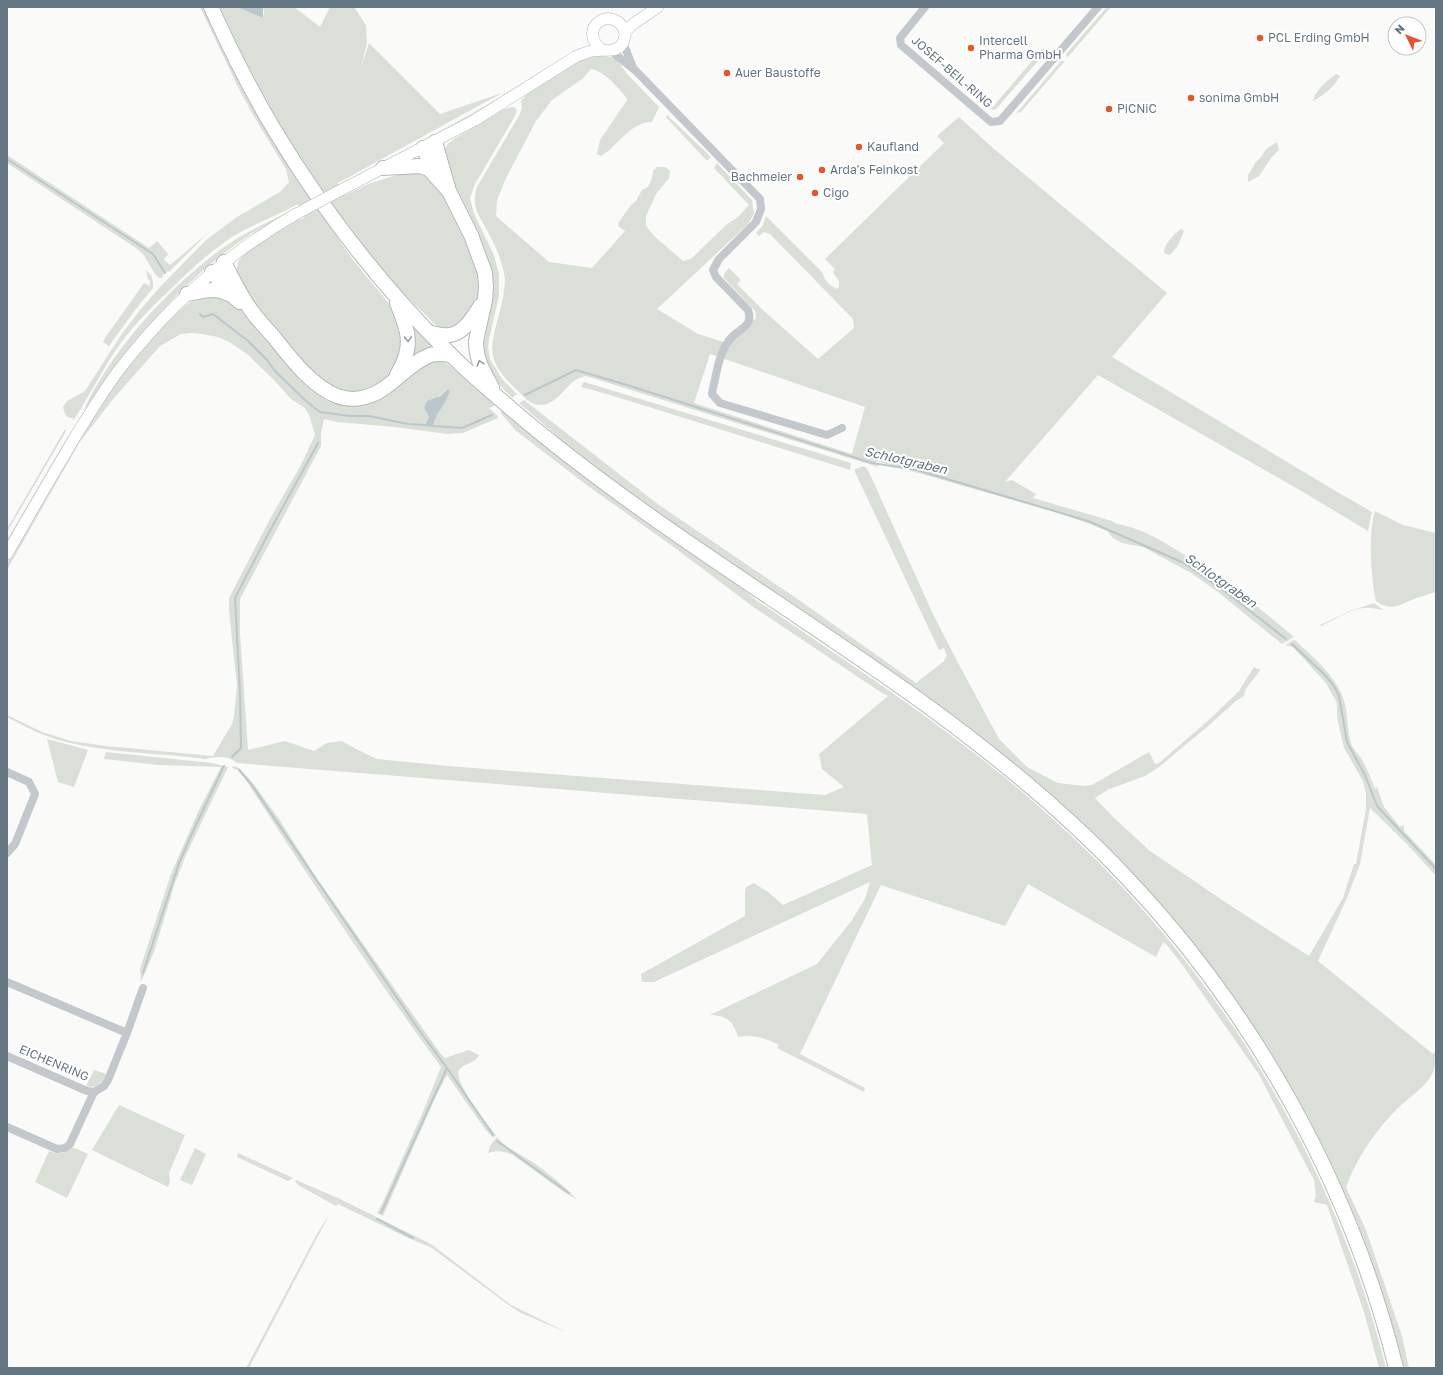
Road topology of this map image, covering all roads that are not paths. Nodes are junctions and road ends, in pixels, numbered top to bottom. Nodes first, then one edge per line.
1 (211, 7) edge
2 (646, 7) edge
3 (658, 7) edge
4 (925, 7) edge
5 (1098, 7) edge
6 (619, 22) junction
7 (592, 36) junction
8 (624, 37) junction
9 (606, 50) junction
10 (575, 57) junction
11 (634, 70) junction
12 (429, 145) junction
13 (384, 168) junction
14 (438, 177) junction
15 (449, 191) junction
16 (224, 262) junction
17 (212, 272) junction
18 (391, 290) junction
19 (187, 294) junction
20 (234, 297) junction
21 (485, 300) junction
22 (252, 311) junction
23 (431, 333) junction
24 (451, 355) junction
25 (394, 381) junction
26 (498, 397) junction
27 (842, 428) dead end
28 (7, 554) edge
29 (7, 772) edge
30 (7, 853) edge
31 (7, 982) edge
32 (142, 988) dead end
33 (127, 1033) junction
34 (7, 1056) edge
35 (94, 1092) junction
36 (7, 1127) edge
37 (1396, 1368) edge

1 - 18 highway
2 - 6 street
3 - 8 street
4 - 5 street, JOSEF-BEIL-RING
6 - 7 street
6 - 8 street
7 - 9 street
7 - 10 street
8 - 9 street
8 - 11 street
9 - 10 street
9 - 11 street
10 - 12 street
11 - 27 street
12 - 13 street
12 - 14 highway
12 - 15 highway
13 - 14 highway
13 - 16 street, bridge
14 - 15 highway
15 - 21 highway
16 - 17 street
16 - 22 highway
17 - 19 street
17 - 20 highway
18 - 23 highway
18 -> 25 highway
19 - 20 highway
19 - 28 street
20 - 22 highway
21 - 23 highway
26 -> 21 highway
22 - 25 highway
23 - 24 highway
24 - 25 highway
24 - 26 highway
26 - 37 highway
29 - 30 street
31 - 33 street
32 - 33 street, EICHENRING
33 - 35 street, EICHENRING
34 - 35 street, EICHENRING
35 - 36 street

